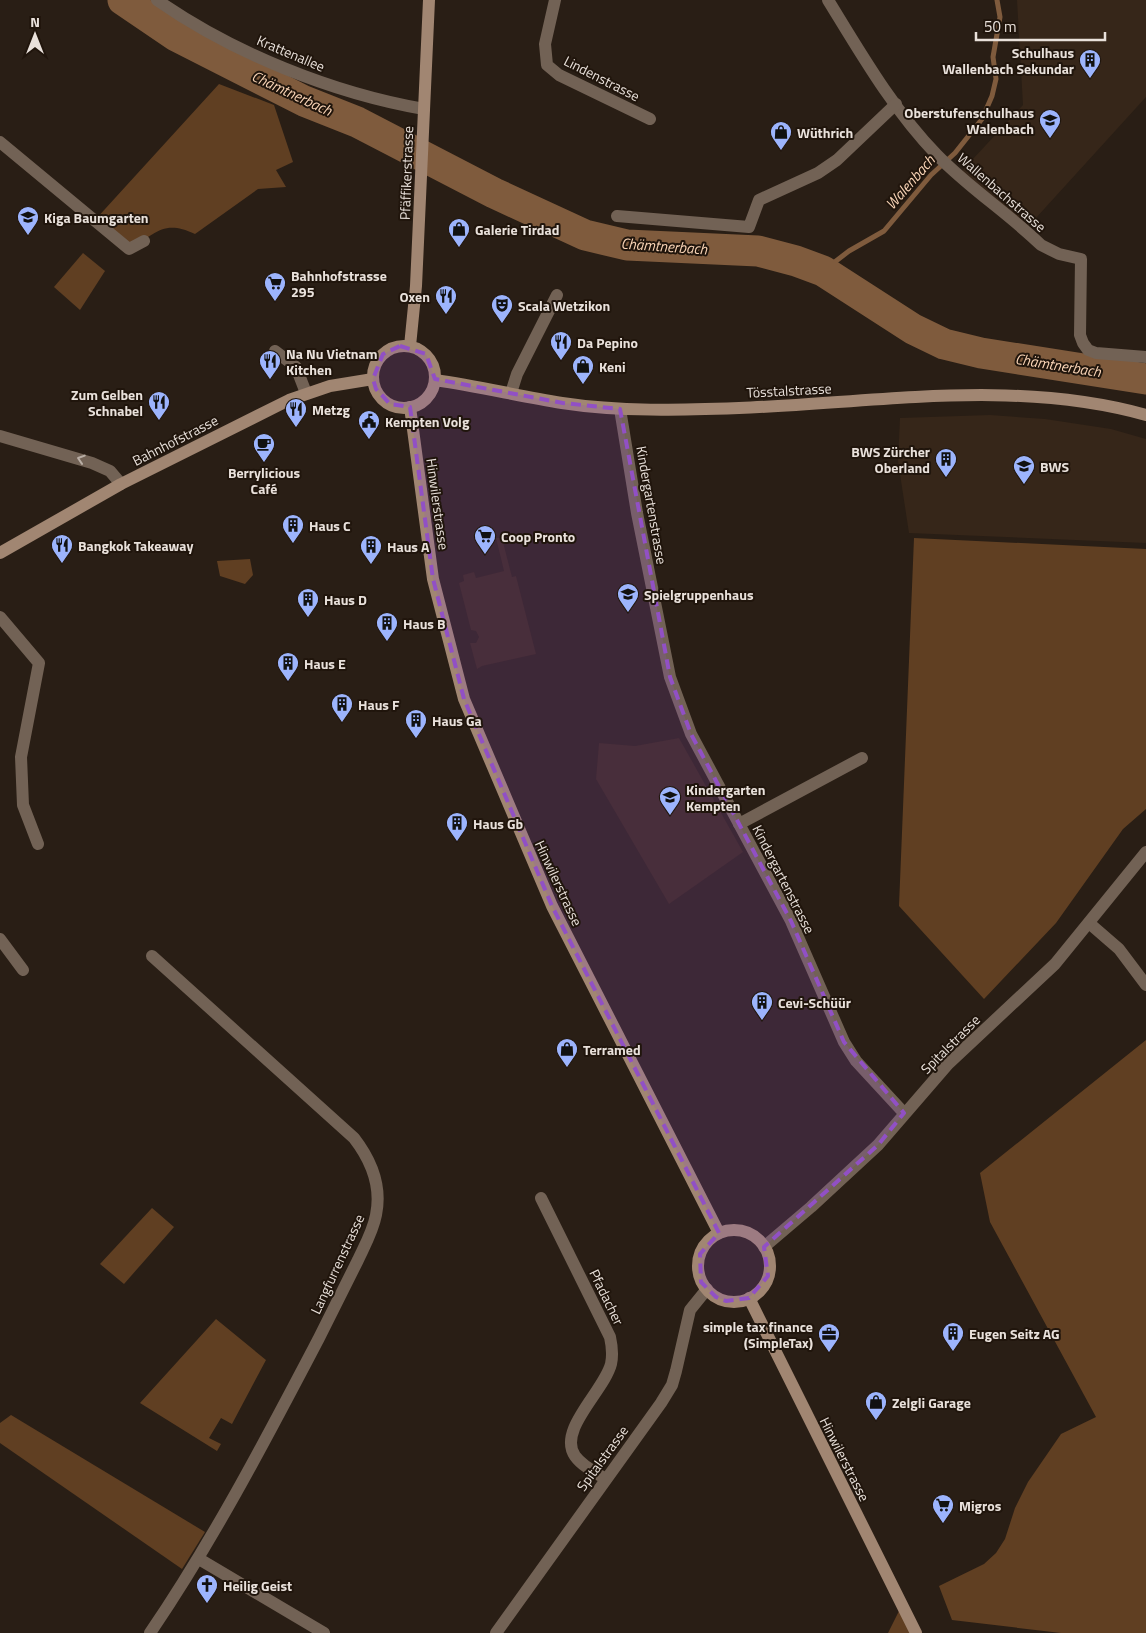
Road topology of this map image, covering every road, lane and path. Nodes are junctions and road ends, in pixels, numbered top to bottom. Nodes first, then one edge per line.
1 (156, 0) edge
2 (429, 0) edge
3 (555, 0) edge
4 (828, 0) edge
5 (896, 104) junction
6 (424, 109) junction
7 (650, 119) dead end
8 (0, 142) edge
9 (617, 216) dead end
10 (144, 240) dead end
11 (557, 295) dead end
12 (410, 346) junction
13 (275, 351) dead end
14 (1146, 357) edge
15 (373, 379) junction
16 (435, 380) junction
17 (306, 393) junction
18 (511, 393) junction
19 (410, 407) junction
20 (620, 409) junction
21 (1146, 415) edge
22 (0, 436) edge
23 (121, 484) junction
24 (0, 553) edge
25 (0, 617) edge
26 (862, 758) dead end
27 (739, 824) junction
28 (38, 844) dead end
29 (1146, 852) edge
30 (1089, 923) junction
31 (0, 939) edge
32 (152, 956) dead end
33 (22, 970) dead end
34 (1146, 986) edge
35 (904, 1113) junction
36 (541, 1198) dead end
37 (719, 1233) junction
38 (764, 1247) junction
39 (707, 1290) junction
40 (749, 1298) junction
41 (606, 1479) junction
42 (199, 1559) junction
43 (150, 1633) edge
44 (324, 1633) edge
45 (496, 1633) edge
46 (916, 1633) edge

1 - 6 street, Krattenallee
2 - 6 main road, Pfäffikerstrasse
3 - 7 street, Lindenstrasse
4 - 5 street, Wallenbachstrasse
5 - 9 street
5 - 14 street, Wallenbachstrasse
6 - 12 main road, Pfäffikerstrasse
8 - 10 street
11 - 18 street
12 - 15 main road
12 - 16 main road
13 - 17 street
15 - 17 main road, Bahnhofstrasse
15 - 19 main road
16 - 18 main road, Tösstalstrasse
16 - 19 main road
17 - 23 main road, Bahnhofstrasse
18 - 20 main road, Tösstalstrasse
19 - 37 main road, Hinwilerstrasse
20 - 21 main road, Tösstalstrasse
20 - 27 street, Kindergartenstrasse
23 -> 22 street
23 - 24 main road, Bahnhofstrasse
25 - 28 street
26 - 27 street
27 - 35 street, Kindergartenstrasse
29 - 30 street, Spitalstrasse
30 - 34 street
30 - 35 street, Spitalstrasse
31 - 33 street
32 - 42 street, Langfurrenstrasse
35 - 38 street, Spitalstrasse
36 - 41 street, Pfadacher
37 - 38 main road
37 - 39 main road
38 - 40 main road
39 - 40 main road
39 - 41 street, Spitalstrasse
40 - 46 main road, Hinwilerstrasse
41 - 45 street, Spitalstrasse
42 - 43 street, Langfurrenstrasse
42 - 44 street

